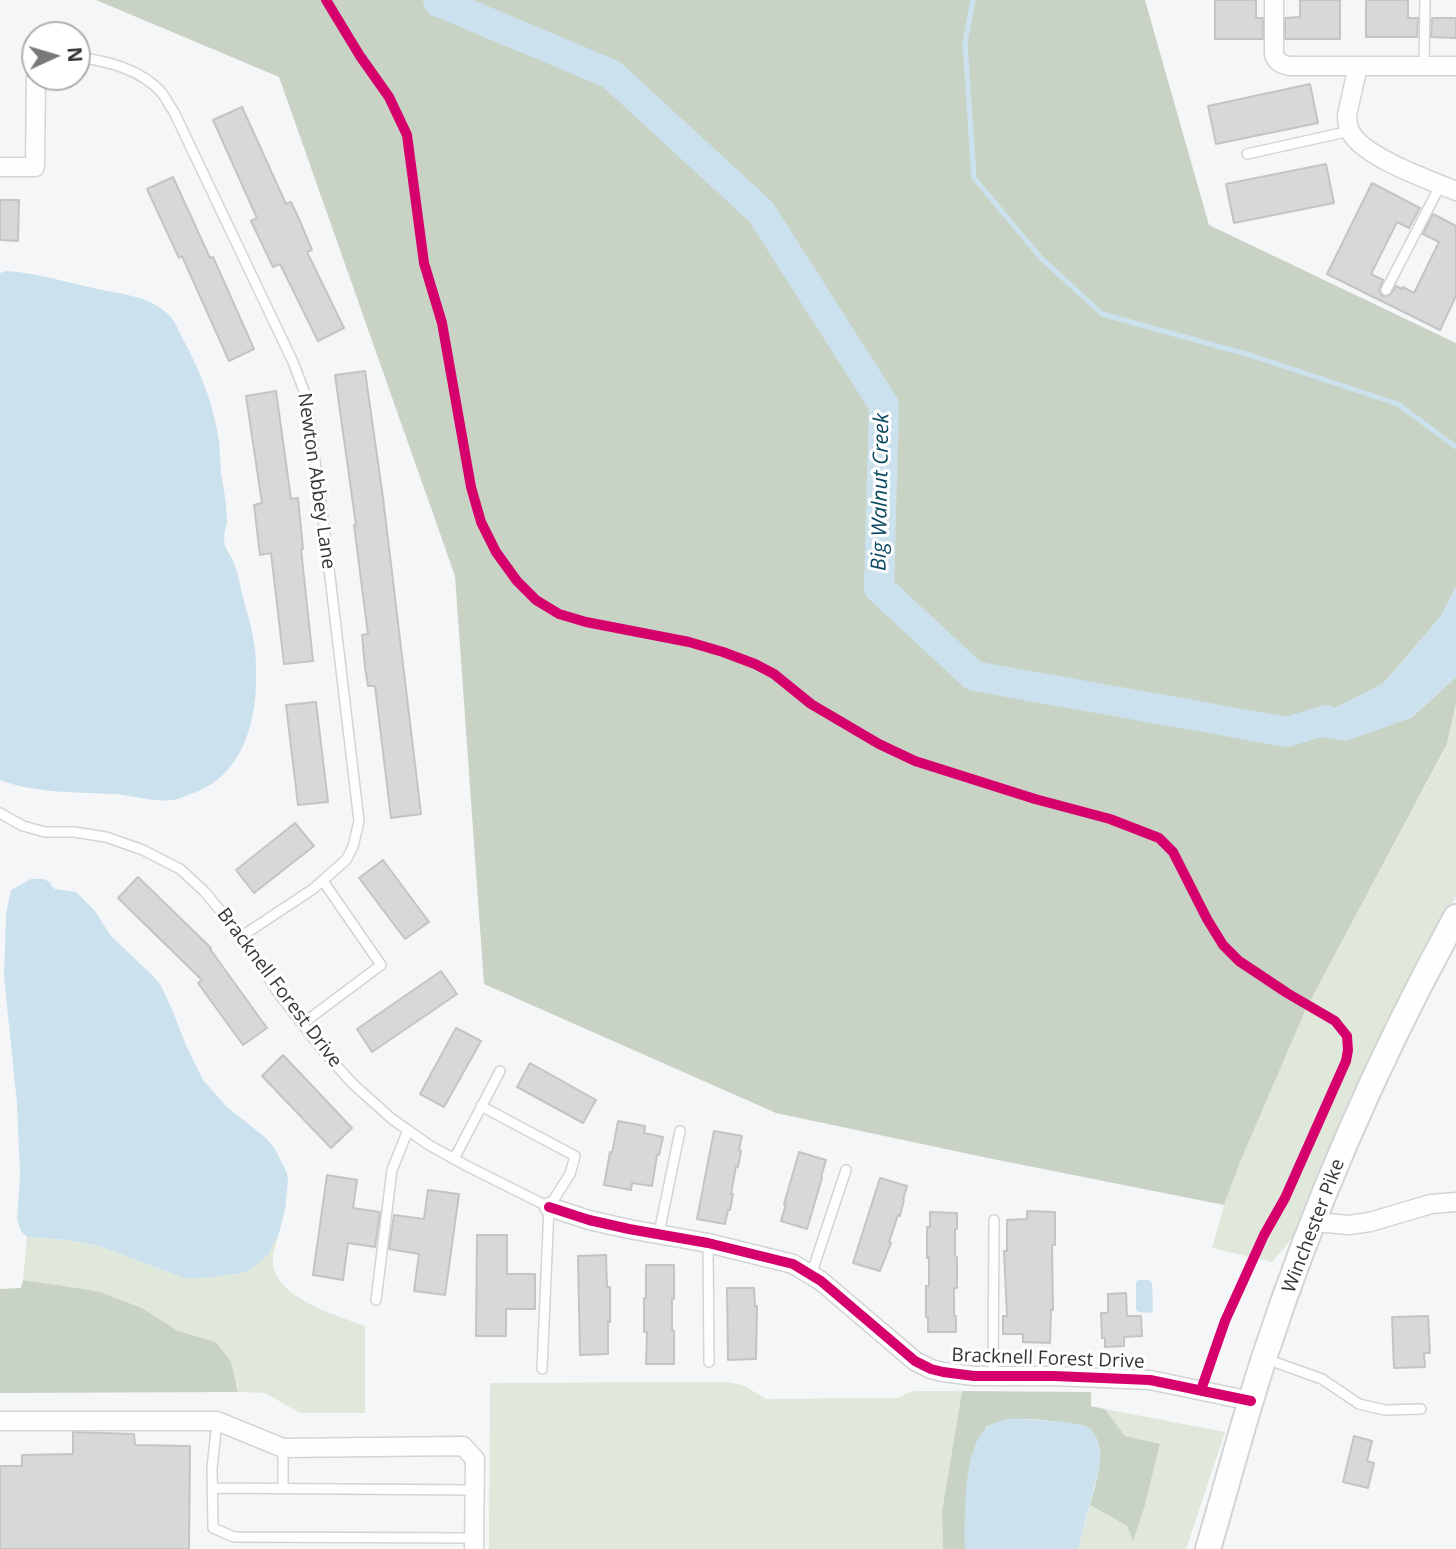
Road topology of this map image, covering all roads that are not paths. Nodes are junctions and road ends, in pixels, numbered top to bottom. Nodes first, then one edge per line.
1 (1274, 0) edge
2 (1425, 0) edge
3 (91, 59) edge
4 (1357, 66) junction
5 (1424, 66) junction
6 (1456, 66) edge
7 (37, 91) edge
8 (1350, 131) junction
9 (1247, 154) dead end
10 (0, 167) edge
11 (1448, 188) edge
12 (1386, 290) dead end
13 (0, 813) edge
14 (323, 881) junction
15 (1456, 917) edge
16 (242, 936) junction
17 (302, 1024) junction
18 (500, 1071) dead end
19 (481, 1106) junction
20 (408, 1130) junction
21 (680, 1131) dead end
22 (454, 1159) junction
23 (846, 1170) dead end
24 (1456, 1202) edge
25 (549, 1207) junction
26 (994, 1220) dead end
27 (1314, 1222) junction
28 (659, 1234) junction
29 (708, 1243) junction
30 (811, 1275) junction
31 (376, 1300) dead end
32 (1264, 1359) junction
33 (709, 1362) dead end
34 (542, 1369) dead end
35 (993, 1376) junction
36 (1251, 1401) junction
37 (1421, 1409) dead end
38 (0, 1421) edge
39 (217, 1421) junction
40 (283, 1448) junction
41 (212, 1489) junction
42 (282, 1489) junction
43 (474, 1490) junction
44 (474, 1544) edge
45 (1208, 1549) edge

1 - 4 street
2 - 5 lane
3 - 14 lane, Newton Abbey Lane
4 - 5 street
4 - 8 street
5 - 6 street
7 - 10 street
8 - 9 lane
8 - 11 street
11 - 12 lane
13 - 16 lane, Bracknell Forest Drive
14 - 16 lane, Newton Abbey Lane
14 - 17 lane
15 - 27 main road, Winchester Pike
16 - 17 lane, Bracknell Forest Drive
17 - 20 lane, Bracknell Forest Drive
18 - 19 lane
19 - 22 lane
19 - 25 lane
20 - 22 lane, Bracknell Forest Drive
20 - 31 lane
21 - 28 lane
22 - 25 lane, Bracknell Forest Drive
23 - 30 lane
24 - 27 street
25 - 28 street, Bracknell Forest Drive
25 - 34 lane
26 - 35 lane
27 - 32 main road, Winchester Pike
28 - 29 street, Bracknell Forest Drive
29 - 30 street, Bracknell Forest Drive
29 - 33 lane
30 - 35 street, Bracknell Forest Drive
32 - 36 main road, Winchester Pike
32 - 37 lane
35 - 36 street, Bracknell Forest Drive
36 - 45 main road, Winchester Pike
38 - 39 street
39 - 40 street
39 - 41 lane
40 - 42 lane
40 - 43 street
41 - 42 lane
41 - 44 lane
42 - 43 lane
43 - 44 street

